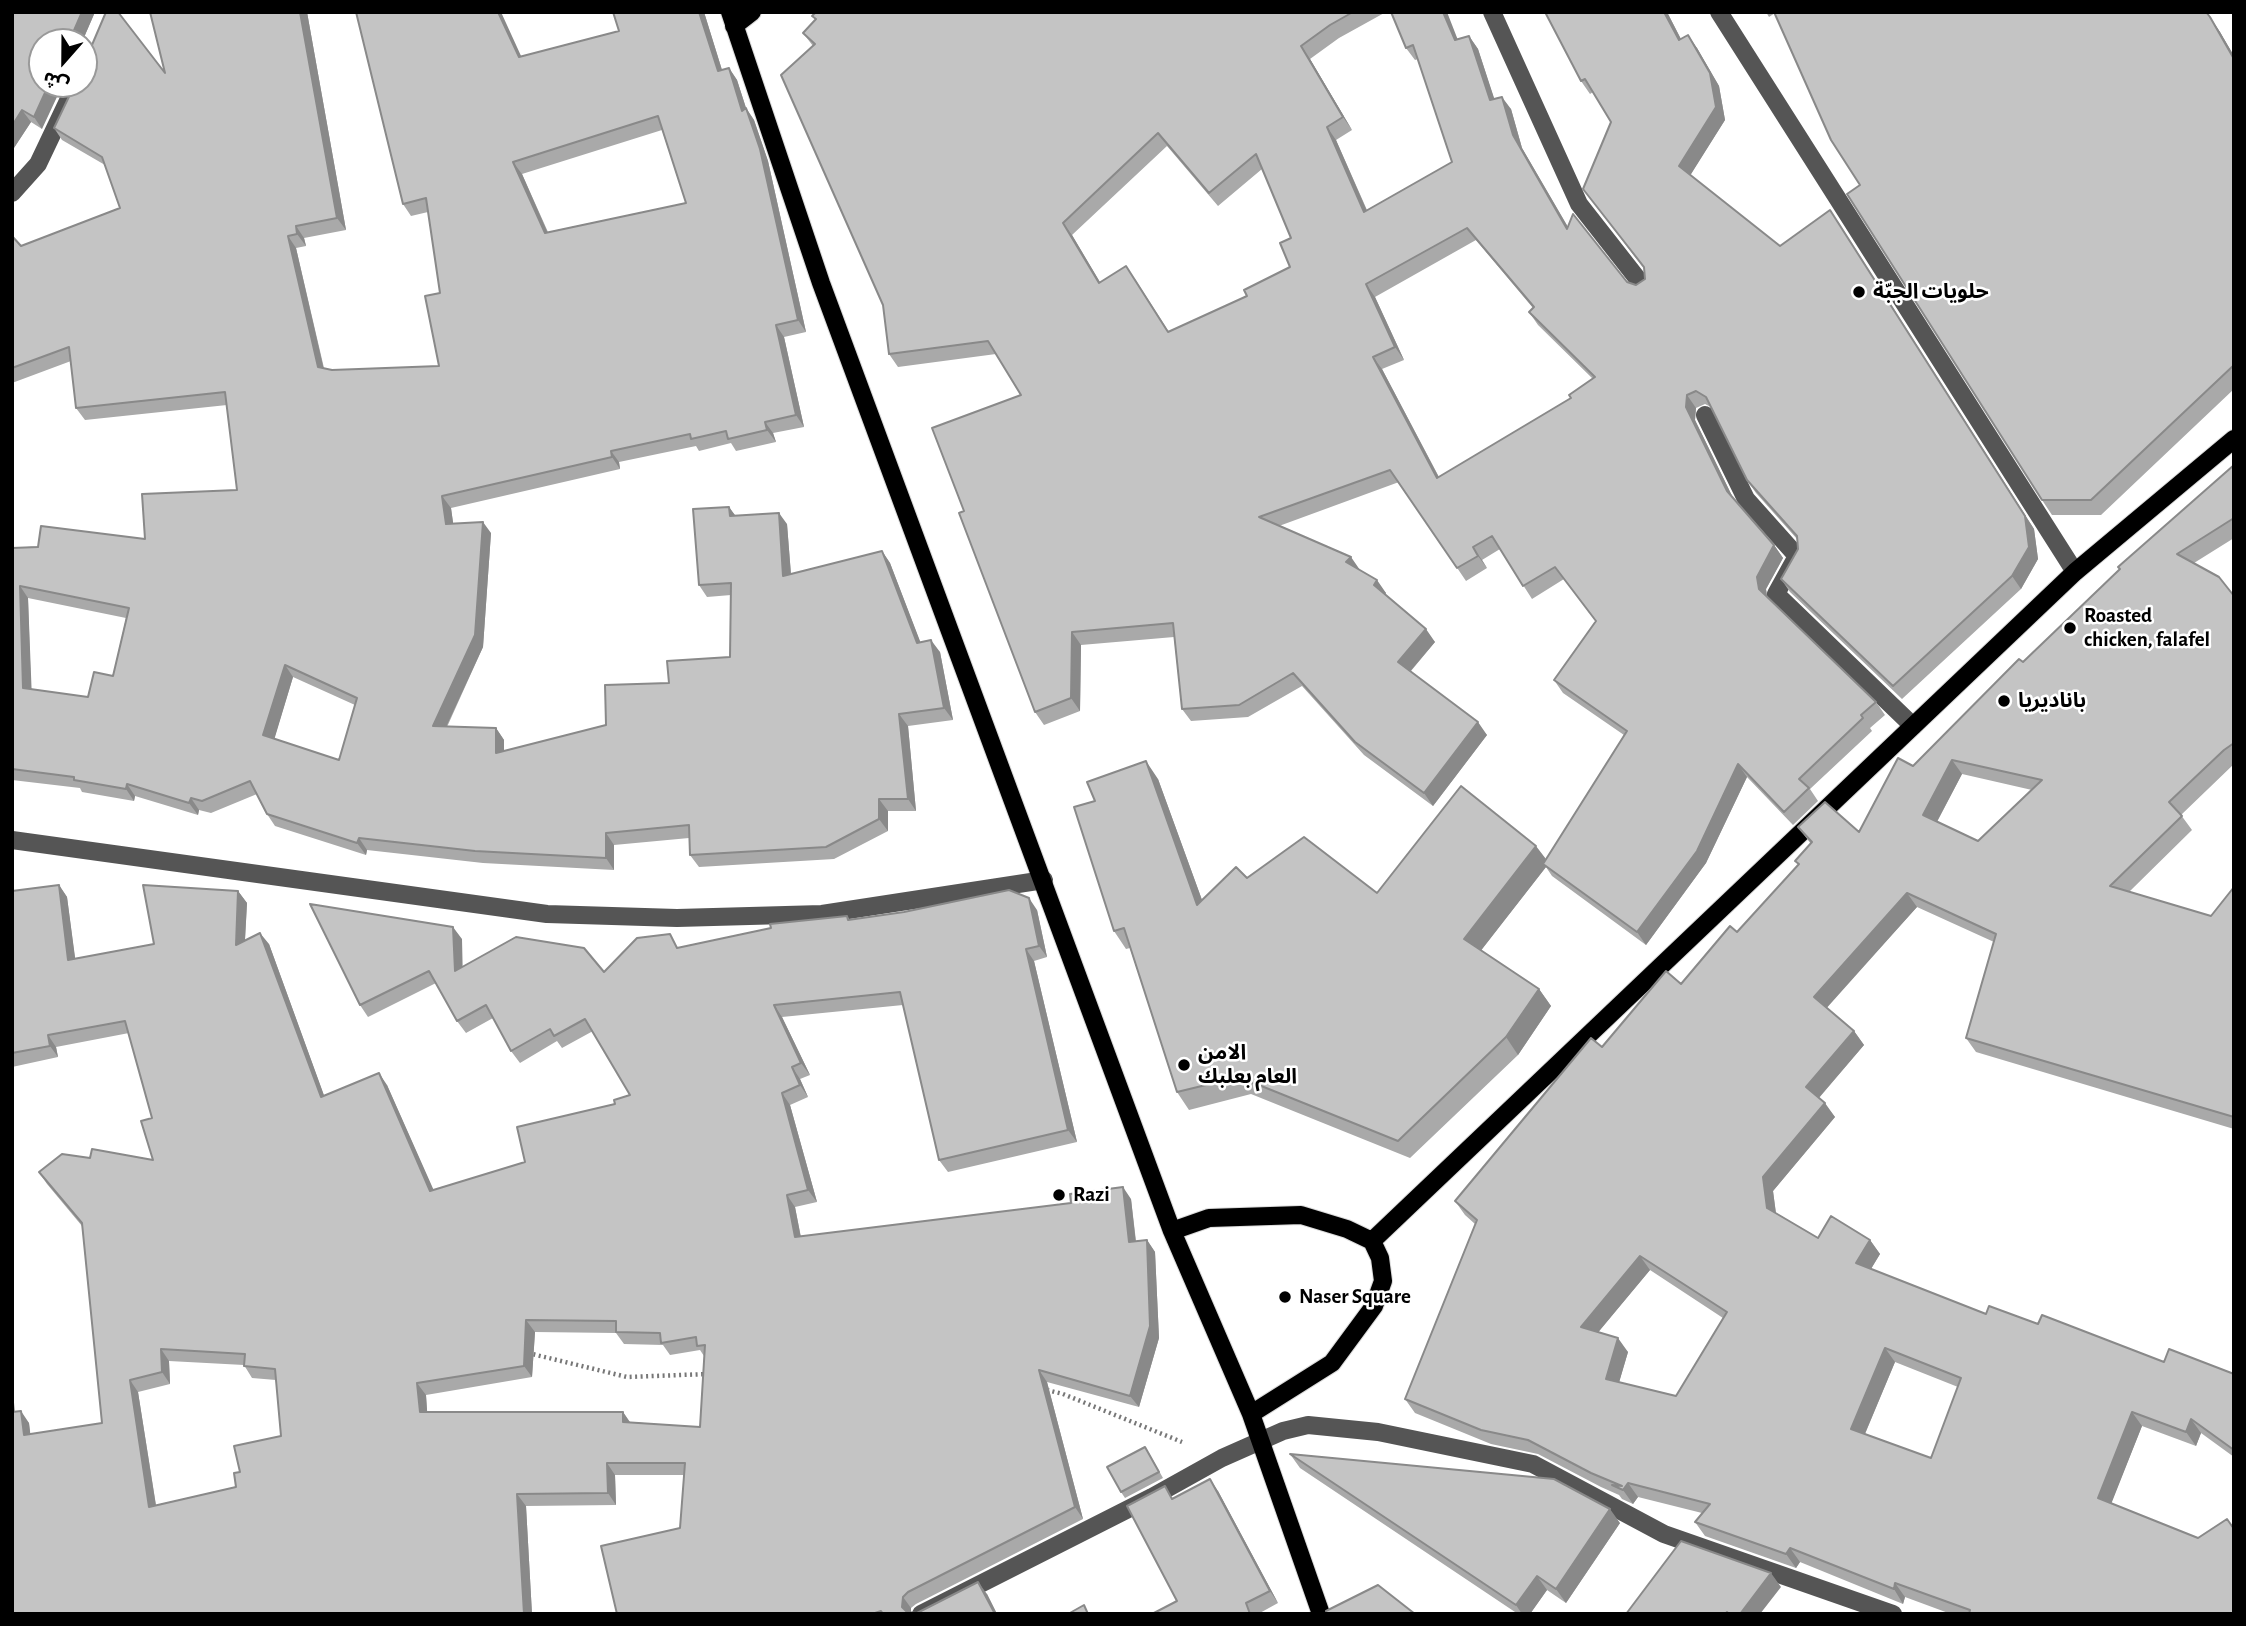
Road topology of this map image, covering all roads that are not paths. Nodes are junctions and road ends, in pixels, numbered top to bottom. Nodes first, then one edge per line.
1 (752, 12) edge
2 (1492, 12) edge
3 (1719, 12) edge
4 (732, 19) edge
5 (69, 98) edge
6 (12, 194) edge
7 (1644, 287) edge
8 (1705, 415) edge
9 (2234, 439) edge
10 (2075, 572) junction
11 (1913, 726) junction
12 (12, 840) edge
13 (1044, 880) junction
14 (1172, 1231) junction
15 (1372, 1241) junction
16 (1251, 1414) junction
17 (1261, 1440) junction
18 (920, 1614) edge
19 (1321, 1614) edge
20 (1892, 1614) edge

1 - 4 main road
2 - 7 street
3 - 10 street
4 - 13 main road
5 - 6 street
8 - 11 street
9 - 10 main road
10 - 11 main road
11 - 15 main road
12 - 13 street
13 - 14 main road
14 - 15 main road
14 - 16 main road
15 - 16 main road
16 - 17 main road
17 - 18 street
17 - 19 main road
17 - 20 street

